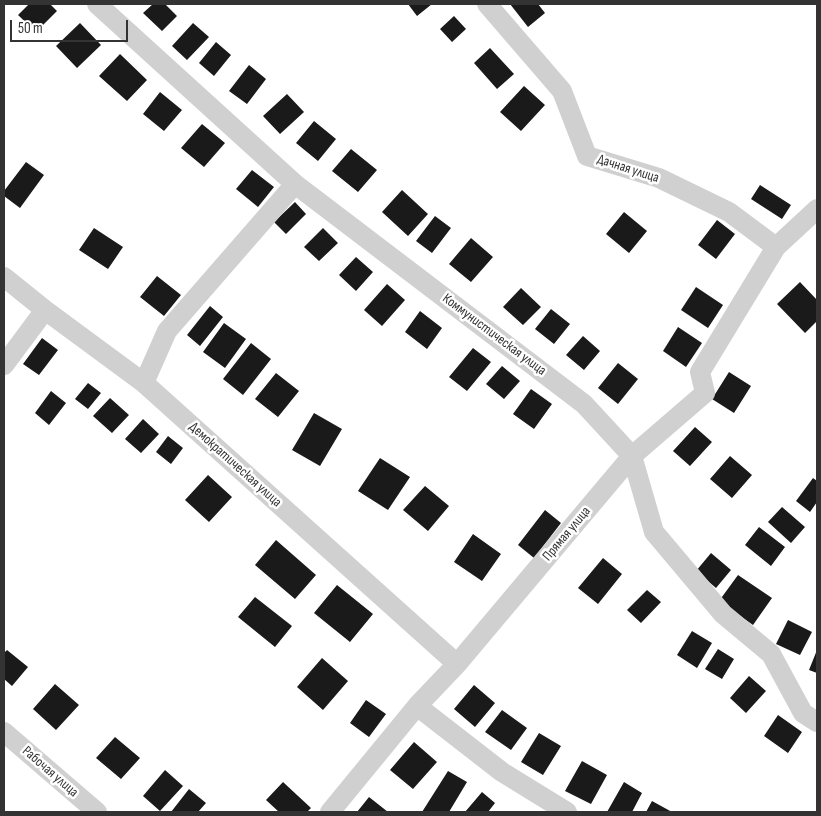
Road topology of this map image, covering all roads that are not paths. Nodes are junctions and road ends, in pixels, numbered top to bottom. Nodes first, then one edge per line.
1 (98, 4) edge
2 (487, 4) edge
3 (295, 184) junction
4 (817, 209) edge
5 (776, 247) junction
6 (4, 277) edge
7 (45, 310) junction
8 (4, 365) edge
9 (144, 383) junction
10 (632, 456) junction
11 (457, 664) junction
12 (417, 706) junction
13 (817, 722) edge
14 (4, 732) edge
15 (97, 812) edge
16 (330, 812) edge
17 (567, 812) edge

1 - 3 street, Коммунистическая улица
2 - 5 street, Дачная улица
3 - 9 street
3 - 10 street, Коммунистическая улица
4 - 5 street
5 - 10 street, Прямая улица
6 - 7 street, Демократическая улица
7 - 8 street
7 - 9 street, Демократическая улица
9 - 11 street, Демократическая улица
10 - 11 street, Прямая улица
10 - 13 street, Коммунистическая улица
11 - 12 street, Прямая улица
12 - 16 street, Прямая улица
12 - 17 street
14 - 15 street, Рабочая улица

